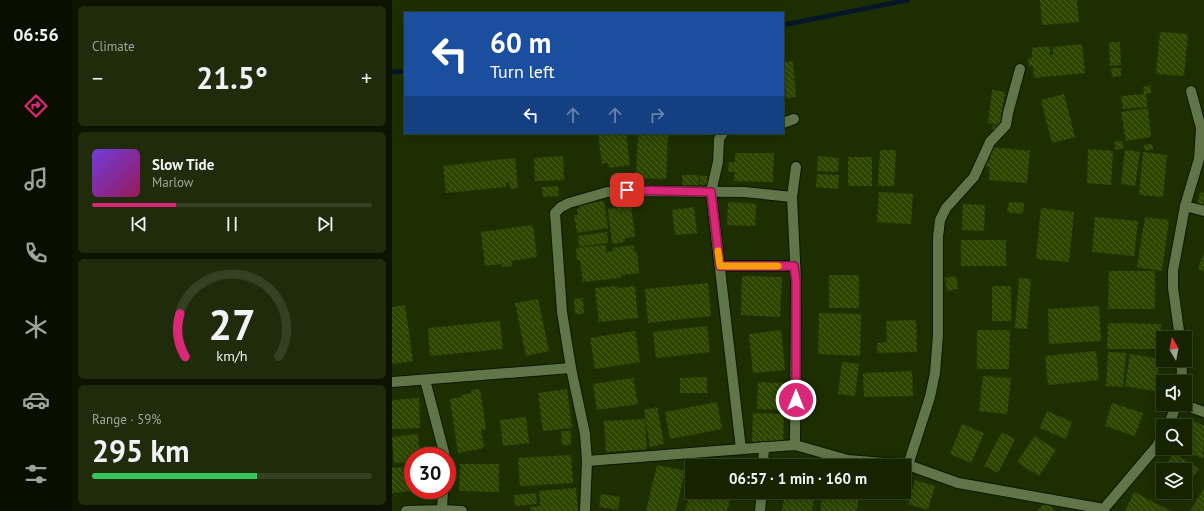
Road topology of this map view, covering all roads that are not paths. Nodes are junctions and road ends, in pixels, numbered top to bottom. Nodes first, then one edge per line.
1 (1020, 69) dead end
2 (1191, 91) dead end
3 (794, 119) dead end
4 (784, 123) edge
5 (722, 134) edge
6 (796, 167) dead end
7 (711, 192) junction
8 (792, 197) junction
9 (1185, 206) junction
10 (1204, 211) edge
11 (720, 266) junction
12 (794, 266) junction
13 (1179, 331) edge
14 (571, 368) junction
15 (424, 380) junction
16 (392, 382) edge
17 (1192, 408) edge
18 (1204, 412) edge
19 (795, 445) junction
20 (443, 447) edge
21 (764, 447) junction
22 (1156, 447) edge
23 (741, 449) junction
24 (763, 459) edge
25 (844, 459) edge
26 (910, 459) edge
27 (587, 461) junction
28 (911, 466) edge
29 (443, 499) edge
30 (761, 499) edge
31 (442, 510) junction
32 (1103, 510) edge
33 (406, 511) edge
34 (462, 511) edge
35 (584, 511) edge
36 (760, 511) edge

1 - 26 street
2 - 9 street
3 - 4 street
5 - 7 street
6 - 8 street
7 - 8 street
7 - 11 street
7 - 14 street
8 - 12 street
9 - 10 street
9 - 13 street
11 - 12 street
11 - 23 street
12 - 19 street
14 - 15 street
14 - 27 street
15 - 16 street
15 - 20 street
17 - 18 street
19 - 21 street
19 - 25 street
21 - 23 street
21 - 24 street
22 - 32 street
23 - 27 street
27 - 35 street
28 - 32 street
29 - 31 street
30 - 36 street
31 - 33 street
31 - 34 street

